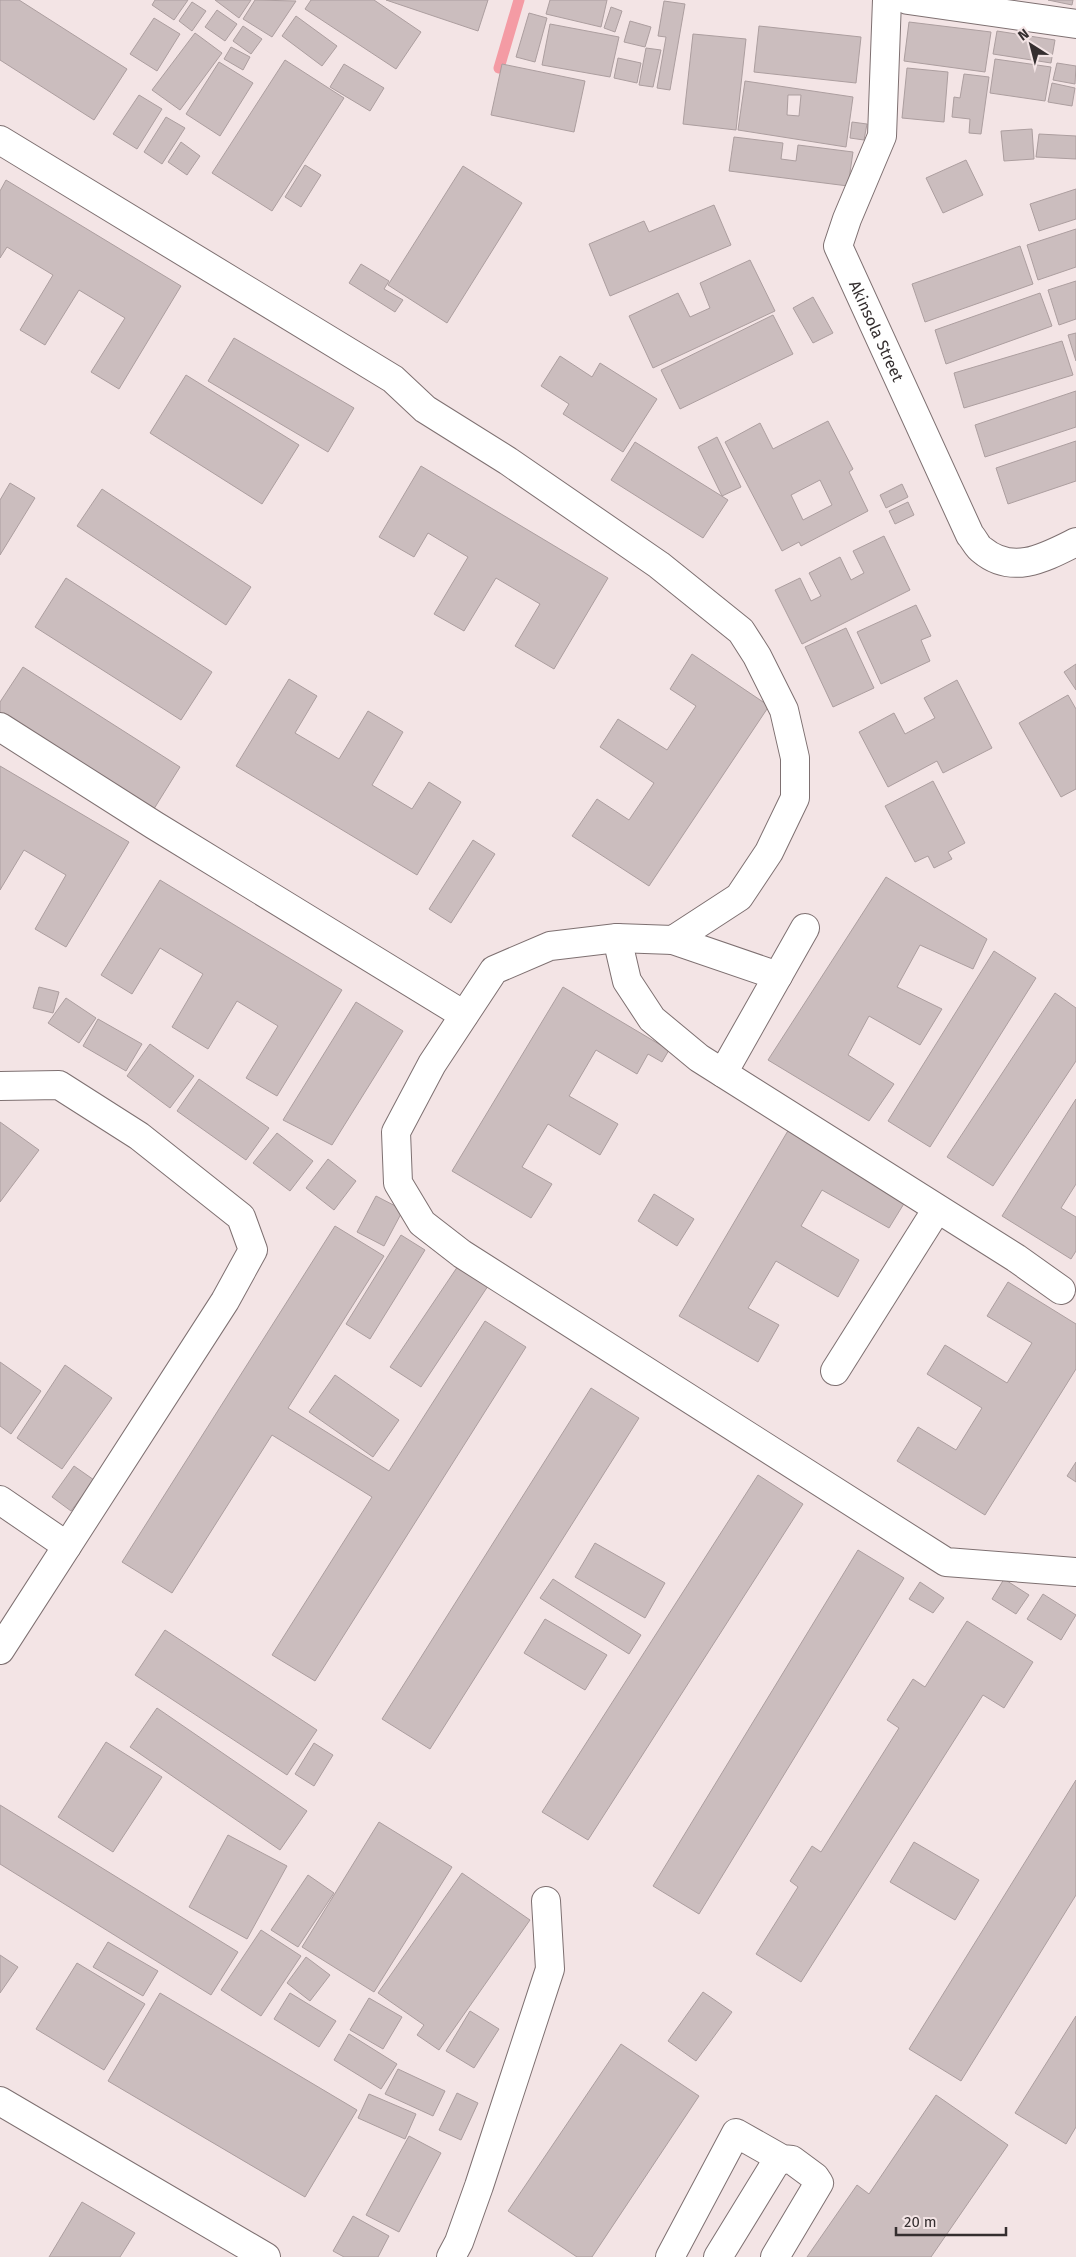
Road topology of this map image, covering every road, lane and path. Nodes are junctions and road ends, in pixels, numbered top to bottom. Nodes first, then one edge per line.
1 (887, 0) edge
2 (908, 0) edge
3 (1076, 24) edge
4 (0, 140) edge
5 (1076, 542) edge
6 (0, 727) edge
7 (805, 928) dead end
8 (617, 938) junction
9 (672, 940) junction
10 (778, 976) junction
11 (464, 1015) junction
12 (723, 1073) junction
13 (0, 1086) edge
14 (937, 1209) junction
15 (1061, 1290) dead end
16 (835, 1371) dead end
17 (0, 1500) edge
18 (67, 1546) junction
19 (1076, 1572) edge
20 (0, 1650) edge
21 (546, 1901) dead end
22 (0, 2103) edge
23 (782, 2159) junction
24 (266, 2257) edge
25 (451, 2257) edge
26 (670, 2257) edge
27 (718, 2257) edge
28 (775, 2257) edge

1 - 5 street, Akinsola Street
2 - 3 street
4 - 9 street
6 - 11 street
7 - 10 street
8 - 9 street
8 - 11 street
8 - 12 street
9 - 10 street
10 - 12 street
11 - 19 street
12 - 14 street
13 - 18 street
14 - 15 street
14 - 16 street
17 - 18 street
18 - 20 street
21 - 25 street
22 - 24 street
23 - 26 street
23 - 27 street
23 - 28 street

